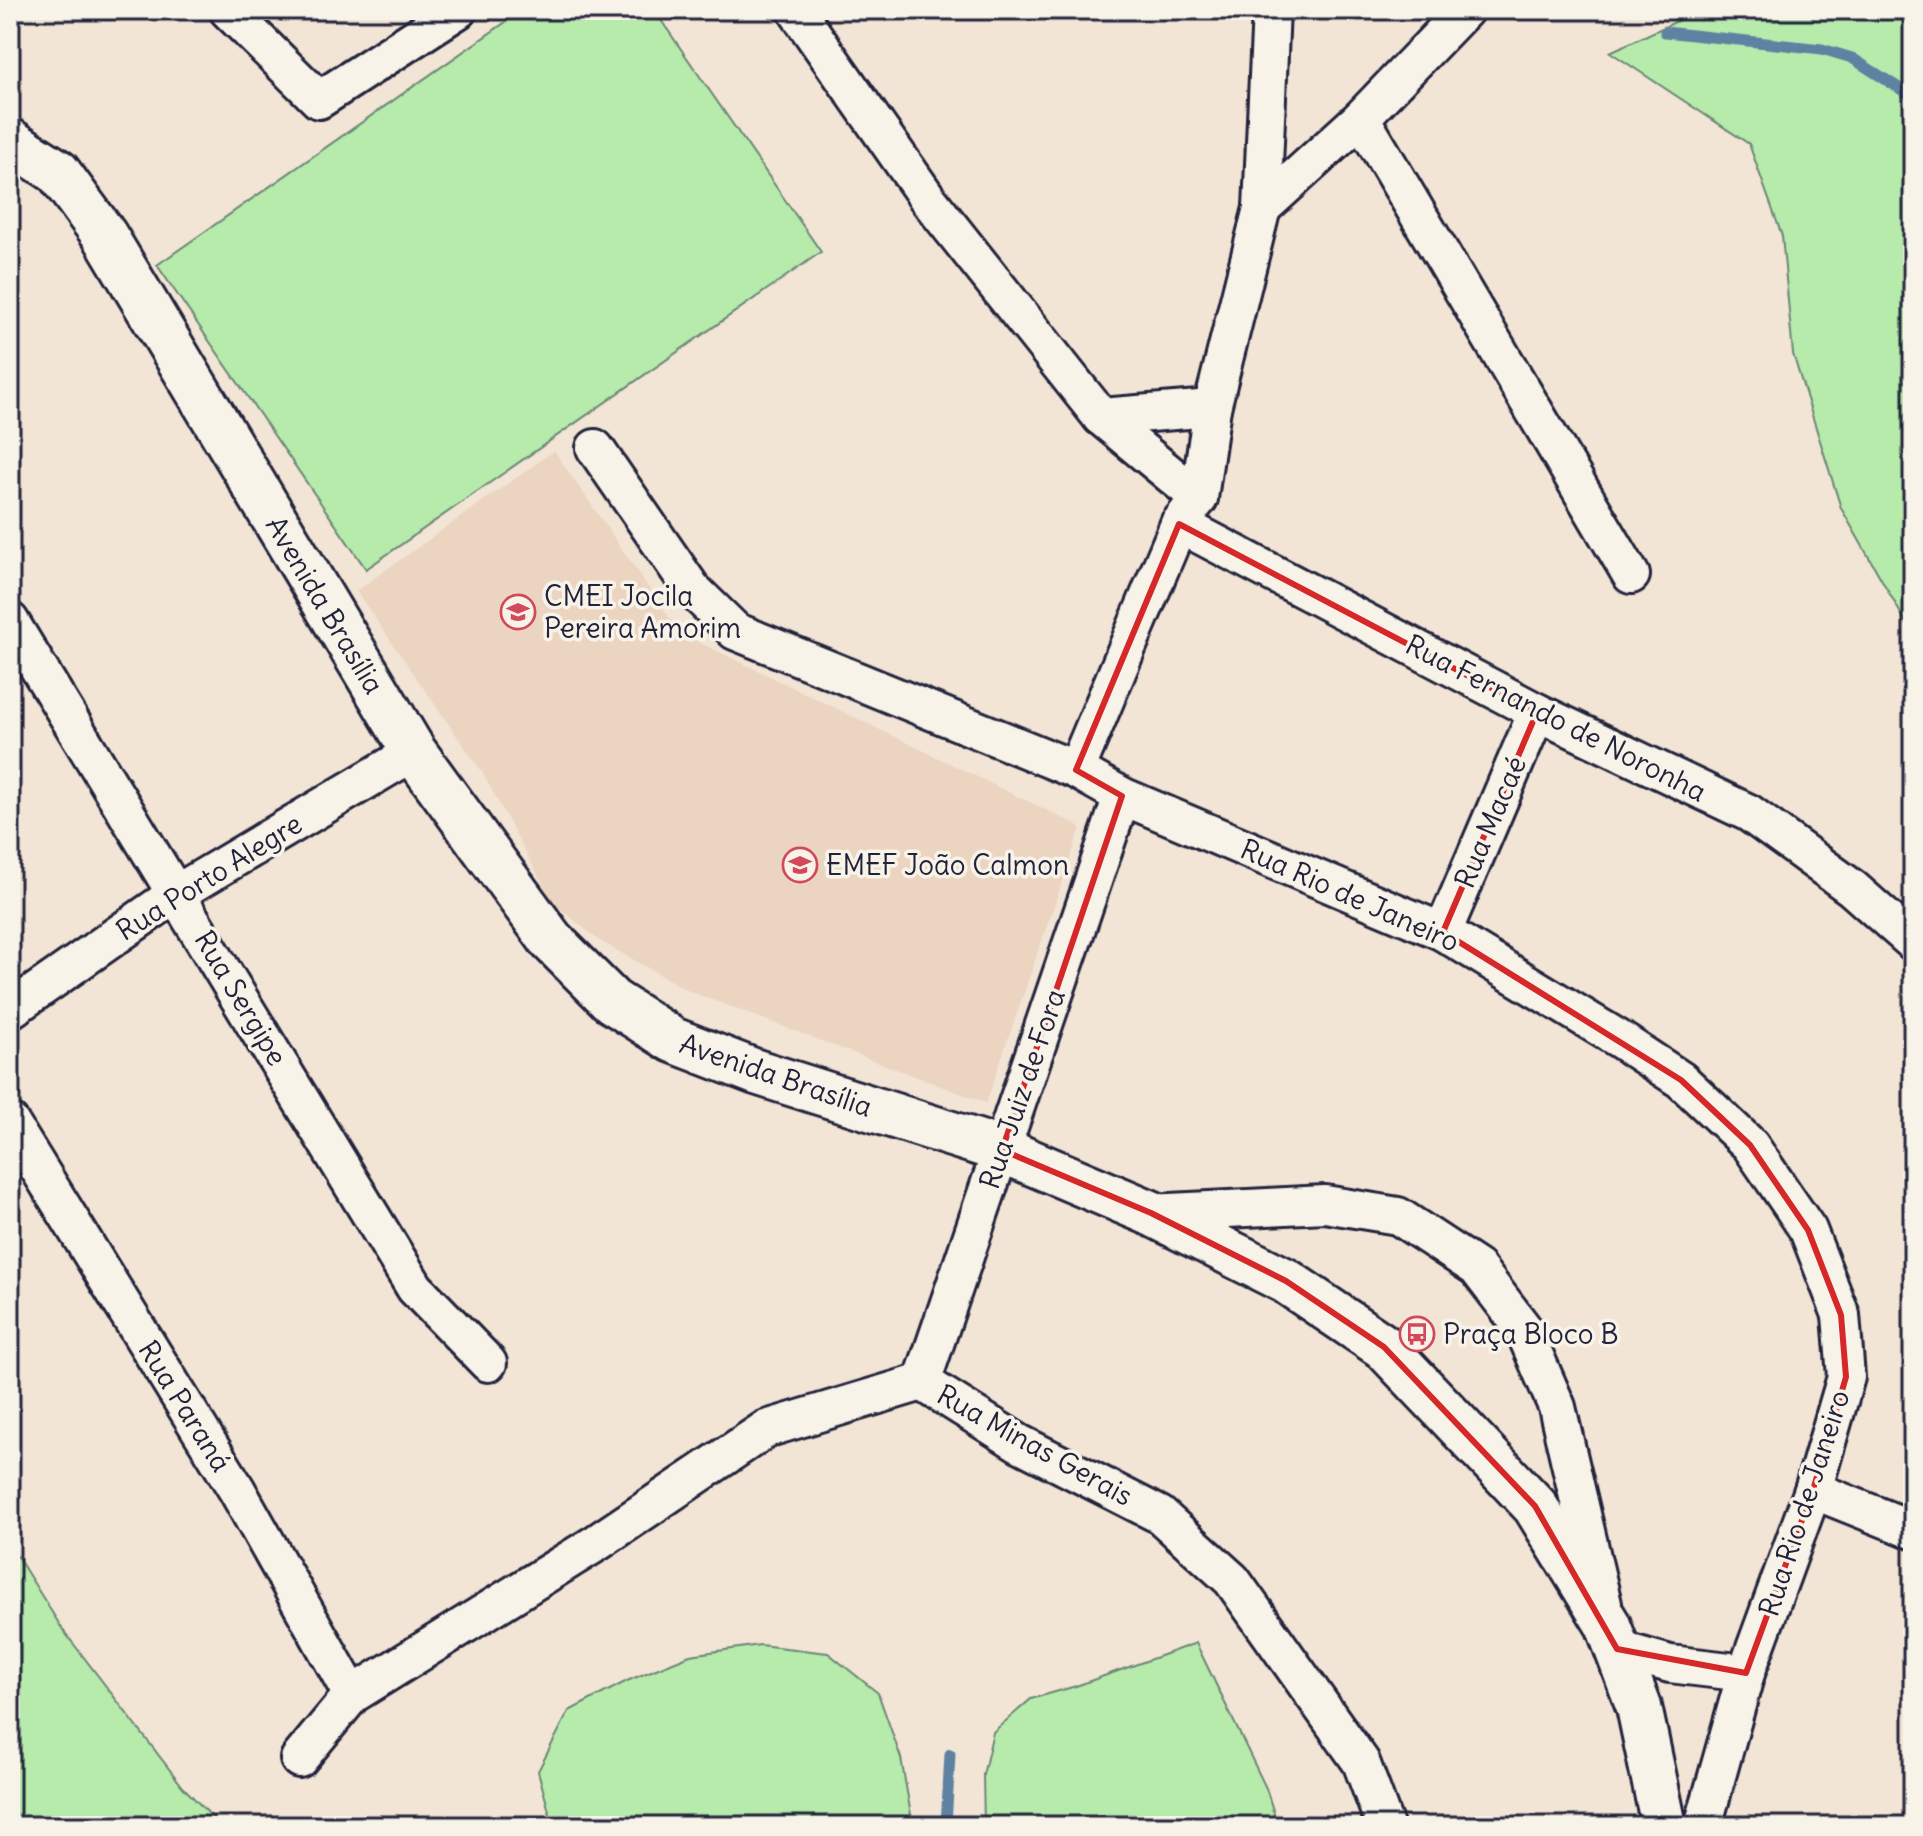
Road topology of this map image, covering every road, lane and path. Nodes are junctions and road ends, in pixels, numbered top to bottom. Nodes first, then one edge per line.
1 (228, 10) edge
2 (458, 10) edge
3 (796, 10) edge
4 (1271, 10) edge
5 (1465, 10) edge
6 (1361, 118) junction
7 (10, 141) edge
8 (1262, 208) junction
9 (1212, 408) junction
10 (1101, 417) junction
11 (595, 448) dead end
12 (1189, 511) junction
13 (1631, 575) dead end
14 (10, 621) edge
15 (1537, 712) junction
16 (414, 752) junction
17 (1076, 770) junction
18 (1122, 796) junction
19 (177, 893) junction
20 (1443, 932) junction
21 (1913, 942) edge
22 (10, 1010) edge
23 (10, 1122) edge
24 (1002, 1150) junction
25 (1151, 1213) junction
26 (488, 1363) dead end
27 (922, 1382) junction
28 (1813, 1490) junction
29 (1913, 1530) edge
30 (1612, 1637) junction
31 (1746, 1673) junction
32 (352, 1695) junction
33 (299, 1759) dead end
34 (1385, 1826) edge
35 (1664, 1826) edge
36 (1703, 1826) edge

1 - 2 street
3 - 10 street, Rua Fernando de Noronha
4 - 8 street
5 - 6 street
6 - 8 street
6 - 13 street
7 - 16 street, Avenida Brasília
8 - 9 street
9 - 10 street
9 - 12 street
10 - 12 street, Rua Fernando de Noronha
11 - 17 street, Rua Rio de Janeiro
12 - 15 street, Rua Fernando de Noronha
12 - 17 street
14 - 19 street, Rua Sergipe
15 - 20 street, Rua Macaé
15 - 21 street, Rua Fernando de Noronha
16 - 19 street, Rua Porto Alegre
16 - 24 street, Avenida Brasília
17 - 18 street, Rua Rio de Janeiro
18 - 20 street, Rua Rio de Janeiro
18 - 24 street, Rua Juiz de Fora
19 - 22 street, Rua Porto Alegre
19 - 26 street, Rua Sergipe
20 - 28 street, Rua Rio de Janeiro
23 - 32 street, Rua Paraná
24 - 25 street, Avenida Brasília
24 - 27 street, Rua Juiz de Fora
25 - 30 street, Avenida Brasília
25 - 30 street
27 - 32 street, Rua Minas Gerais
27 - 34 street, Rua Minas Gerais
28 - 29 street
28 - 31 street, Rua Rio de Janeiro
30 - 31 street
30 - 35 street, Avenida Brasília
31 - 36 street, Rua Rio de Janeiro
32 - 33 street, Rua Minas Gerais

